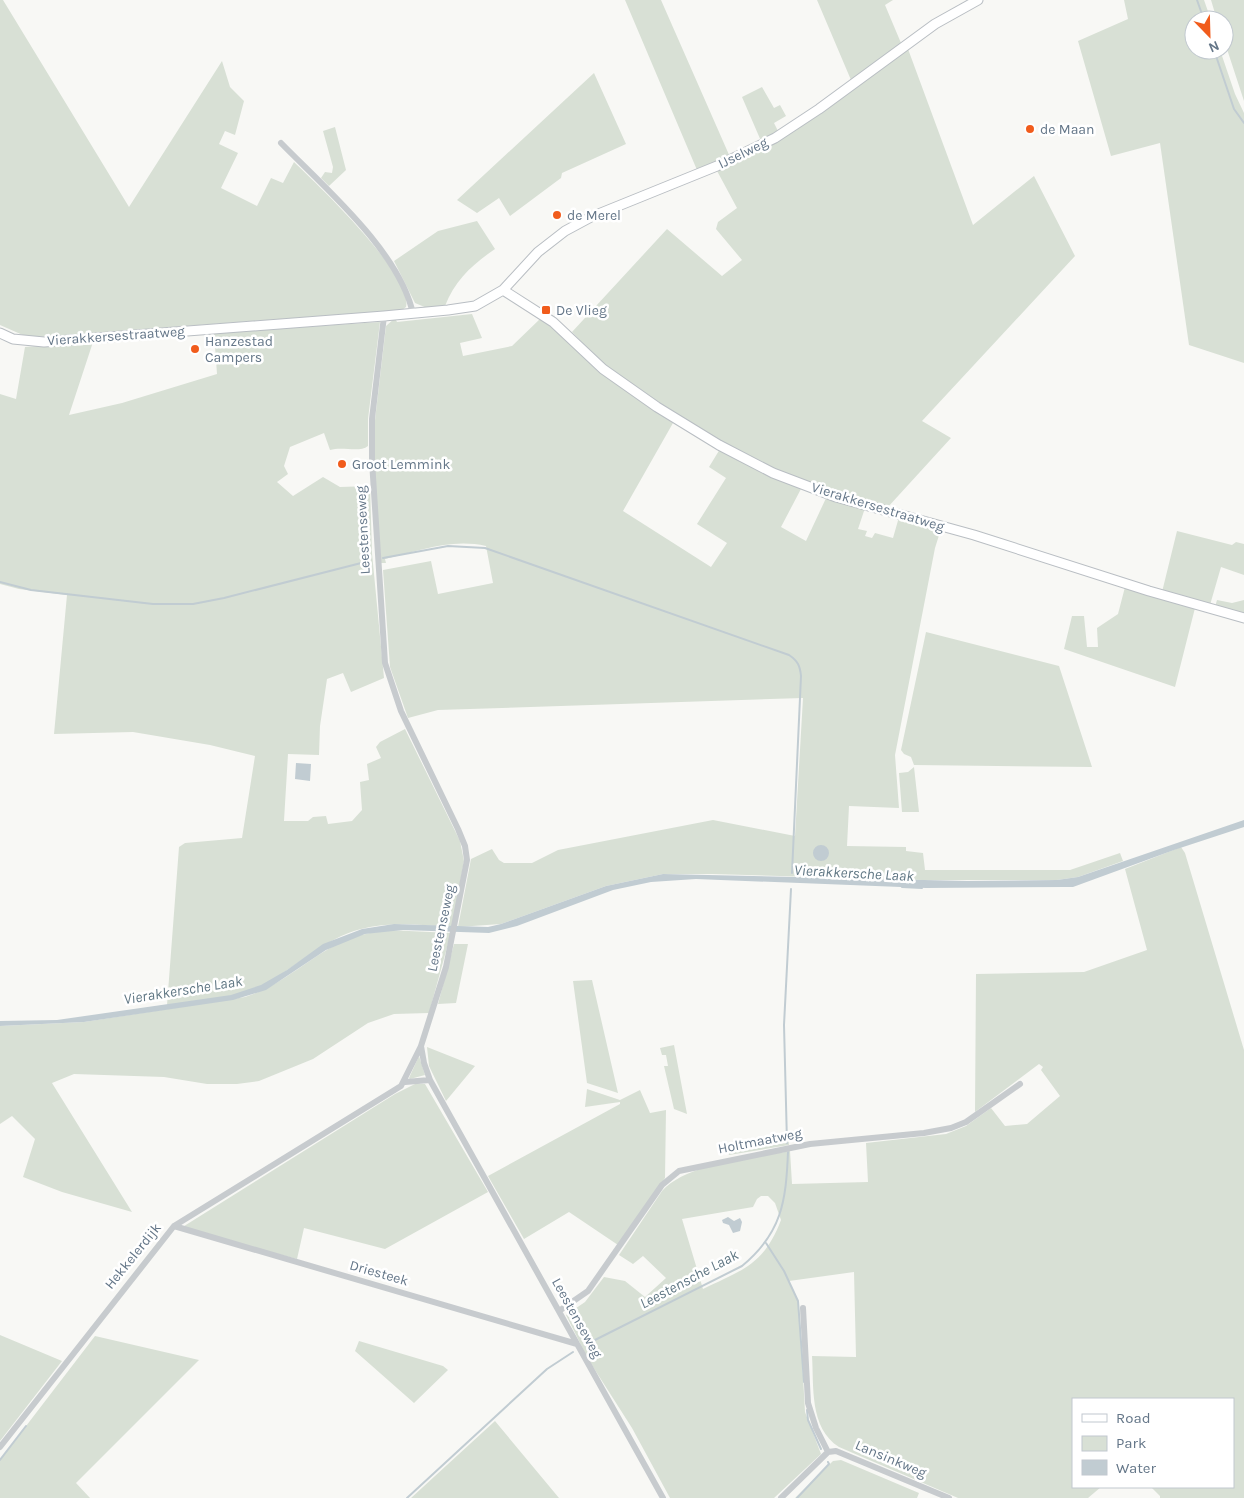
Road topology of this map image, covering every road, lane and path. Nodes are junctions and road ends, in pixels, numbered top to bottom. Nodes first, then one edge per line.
1 (978, 0) edge
2 (281, 143) dead end
3 (503, 290) junction
4 (413, 314) junction
5 (384, 316) junction
6 (2, 338) edge
7 (1244, 618) edge
8 (421, 1046) junction
9 (430, 1080) junction
10 (405, 1082) junction
11 (1020, 1084) dead end
12 (174, 1226) junction
13 (803, 1308) dead end
14 (559, 1311) junction
15 (577, 1344) junction
16 (0, 1447) edge
17 (828, 1452) junction
18 (663, 1498) edge
19 (780, 1498) edge
20 (948, 1498) edge

1 - 3 street, IJselweg
2 - 4 street
3 - 4 street, Vierakkersestraatweg
3 - 7 street, Vierakkersestraatweg
4 - 5 street, Vierakkersestraatweg
5 - 6 street, Vierakkersestraatweg
5 - 8 street, Leestenseweg
8 - 9 street, Leestenseweg
8 - 10 street, Hekkelerdijk
9 - 10 street
9 - 14 street, Leestenseweg
10 - 12 street, Hekkelerdijk
11 - 14 street, Holtmaatweg
12 - 15 street, Driesteek
12 - 16 street, Hekkelerdijk
13 - 17 street
14 - 15 street, Leestenseweg
15 - 18 street, Leestenseweg
17 - 19 street
17 - 20 street, Lansinkweg

